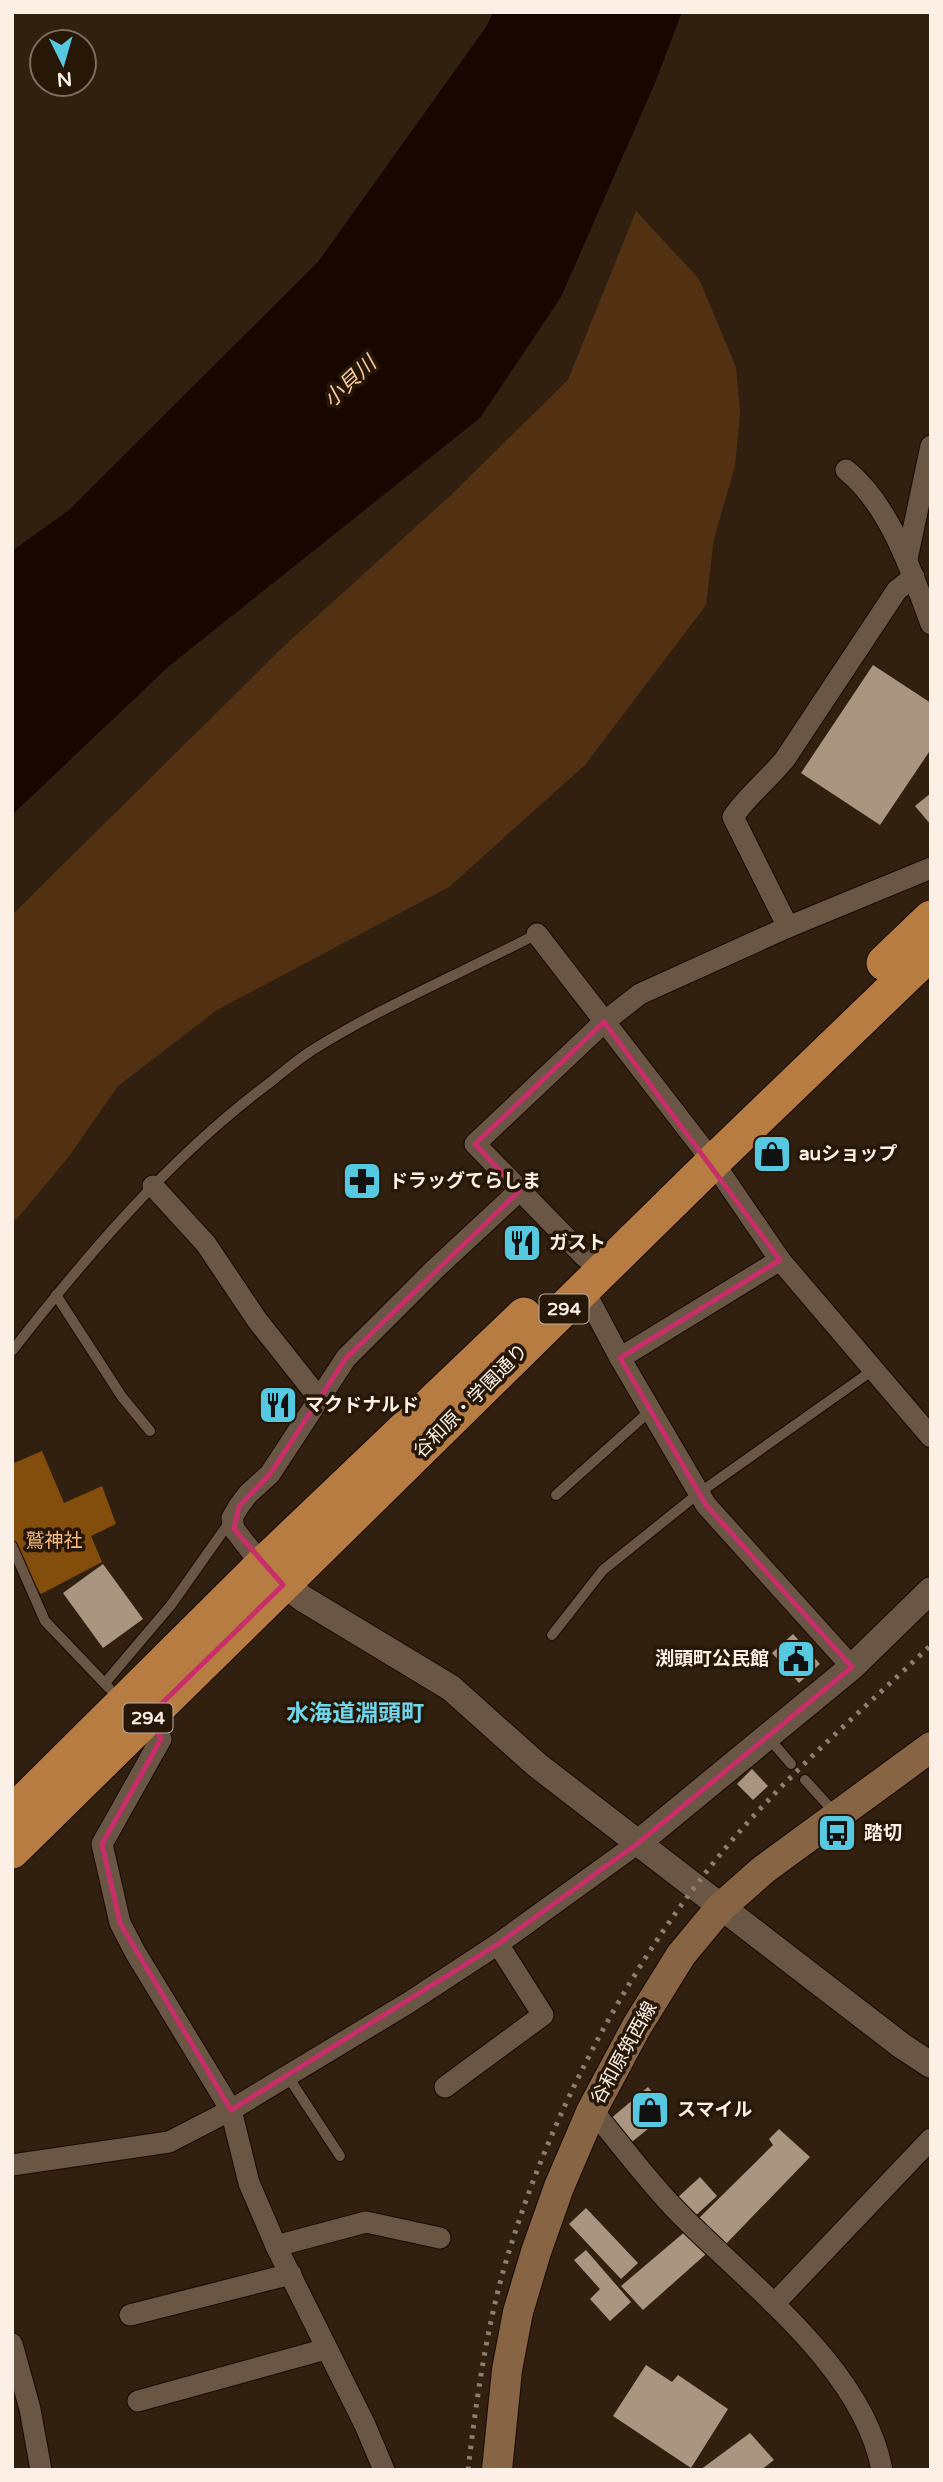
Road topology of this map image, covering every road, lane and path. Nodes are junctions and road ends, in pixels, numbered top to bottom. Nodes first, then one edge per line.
1 (931, 446) edge
2 (846, 470) dead end
3 (911, 568) junction
4 (931, 624) edge
5 (931, 869) edge
6 (931, 918) edge
7 (788, 927) junction
8 (537, 934) joint
9 (931, 952) edge
10 (604, 1022) junction
11 (705, 1153) junction
12 (153, 1185) junction
13 (519, 1191) junction
14 (780, 1260) junction
15 (585, 1273) junction
16 (56, 1295) junction
17 (12, 1351) edge
18 (620, 1358) junction
19 (873, 1370) junction
20 (318, 1397) junction
21 (650, 1410) junction
22 (150, 1431) dead end
23 (931, 1437) edge
24 (699, 1493) junction
25 (556, 1495) dead end
26 (232, 1518) junction
27 (12, 1546) edge
28 (272, 1575) junction
29 (931, 1590) edge
30 (552, 1635) dead end
31 (852, 1667) junction
32 (126, 1700) junction
33 (767, 1736) junction
34 (931, 1747) edge
35 (791, 1764) dead end
36 (805, 1780) dead end
37 (12, 1814) edge
38 (837, 1815) junction
39 (638, 1843) junction
40 (12, 1851) edge
41 (720, 1908) junction
42 (498, 1944) junction
43 (931, 2065) edge
44 (287, 2075) junction
45 (445, 2087) dead end
46 (230, 2110) junction
47 (592, 2110) junction
48 (931, 2139) edge
49 (340, 2156) dead end
50 (12, 2165) edge
51 (440, 2238) dead end
52 (276, 2246) junction
53 (291, 2274) junction
54 (774, 2304) junction
55 (130, 2315) dead end
56 (12, 2344) edge
57 (326, 2349) junction
58 (138, 2401) dead end
59 (41, 2470) edge
60 (384, 2470) edge
61 (497, 2470) edge
62 (882, 2470) edge

1 - 3 street
2 - 3 street
3 - 4 street
3 - 7 street
5 - 7 street
6 - 11 highway, 谷和原・学園通り / 294
7 - 10 street
8 - 10 street
8 - 12 lane
9 - 11 highway, 谷和原・学園通り / 294
10 - 11 street
10 - 13 street
11 - 14 street
11 - 15 highway, 谷和原・学園通り / 294
12 - 16 lane
12 - 20 street
13 - 15 street
13 - 20 street
14 - 18 street
14 - 19 street
15 - 18 street
15 - 28 highway, 谷和原・学園通り / 294
16 - 17 lane
16 - 22 lane
18 - 21 street
19 - 23 street
19 - 24 lane
20 - 26 street
21 - 24 street
21 - 25 lane
24 - 30 lane
24 - 31 street
26 - 28 street
26 - 32 lane
27 - 32 lane
28 - 32 highway, 谷和原・学園通り / 294
28 - 39 street
29 - 31 street
31 - 33 street
32 - 37 highway, 谷和原・学園通り / 294
32 - 40 highway, 谷和原・学園通り / 294
32 - 46 street
33 - 35 lane
33 - 39 street
34 - 38 main road, 谷和原筑西線
36 - 38 lane
38 - 41 main road, 谷和原筑西線
39 - 41 street
39 - 42 street
41 - 43 street
41 - 47 main road, 谷和原筑西線
42 - 44 street
42 - 45 street
44 - 46 street
44 - 49 lane
46 - 50 street
46 - 52 street
47 - 54 street
47 - 61 main road, 谷和原筑西線
48 - 54 street
51 - 52 street
52 - 53 street
53 - 55 street
53 - 57 street
54 - 62 street
56 - 59 street
57 - 58 street
57 - 60 street

